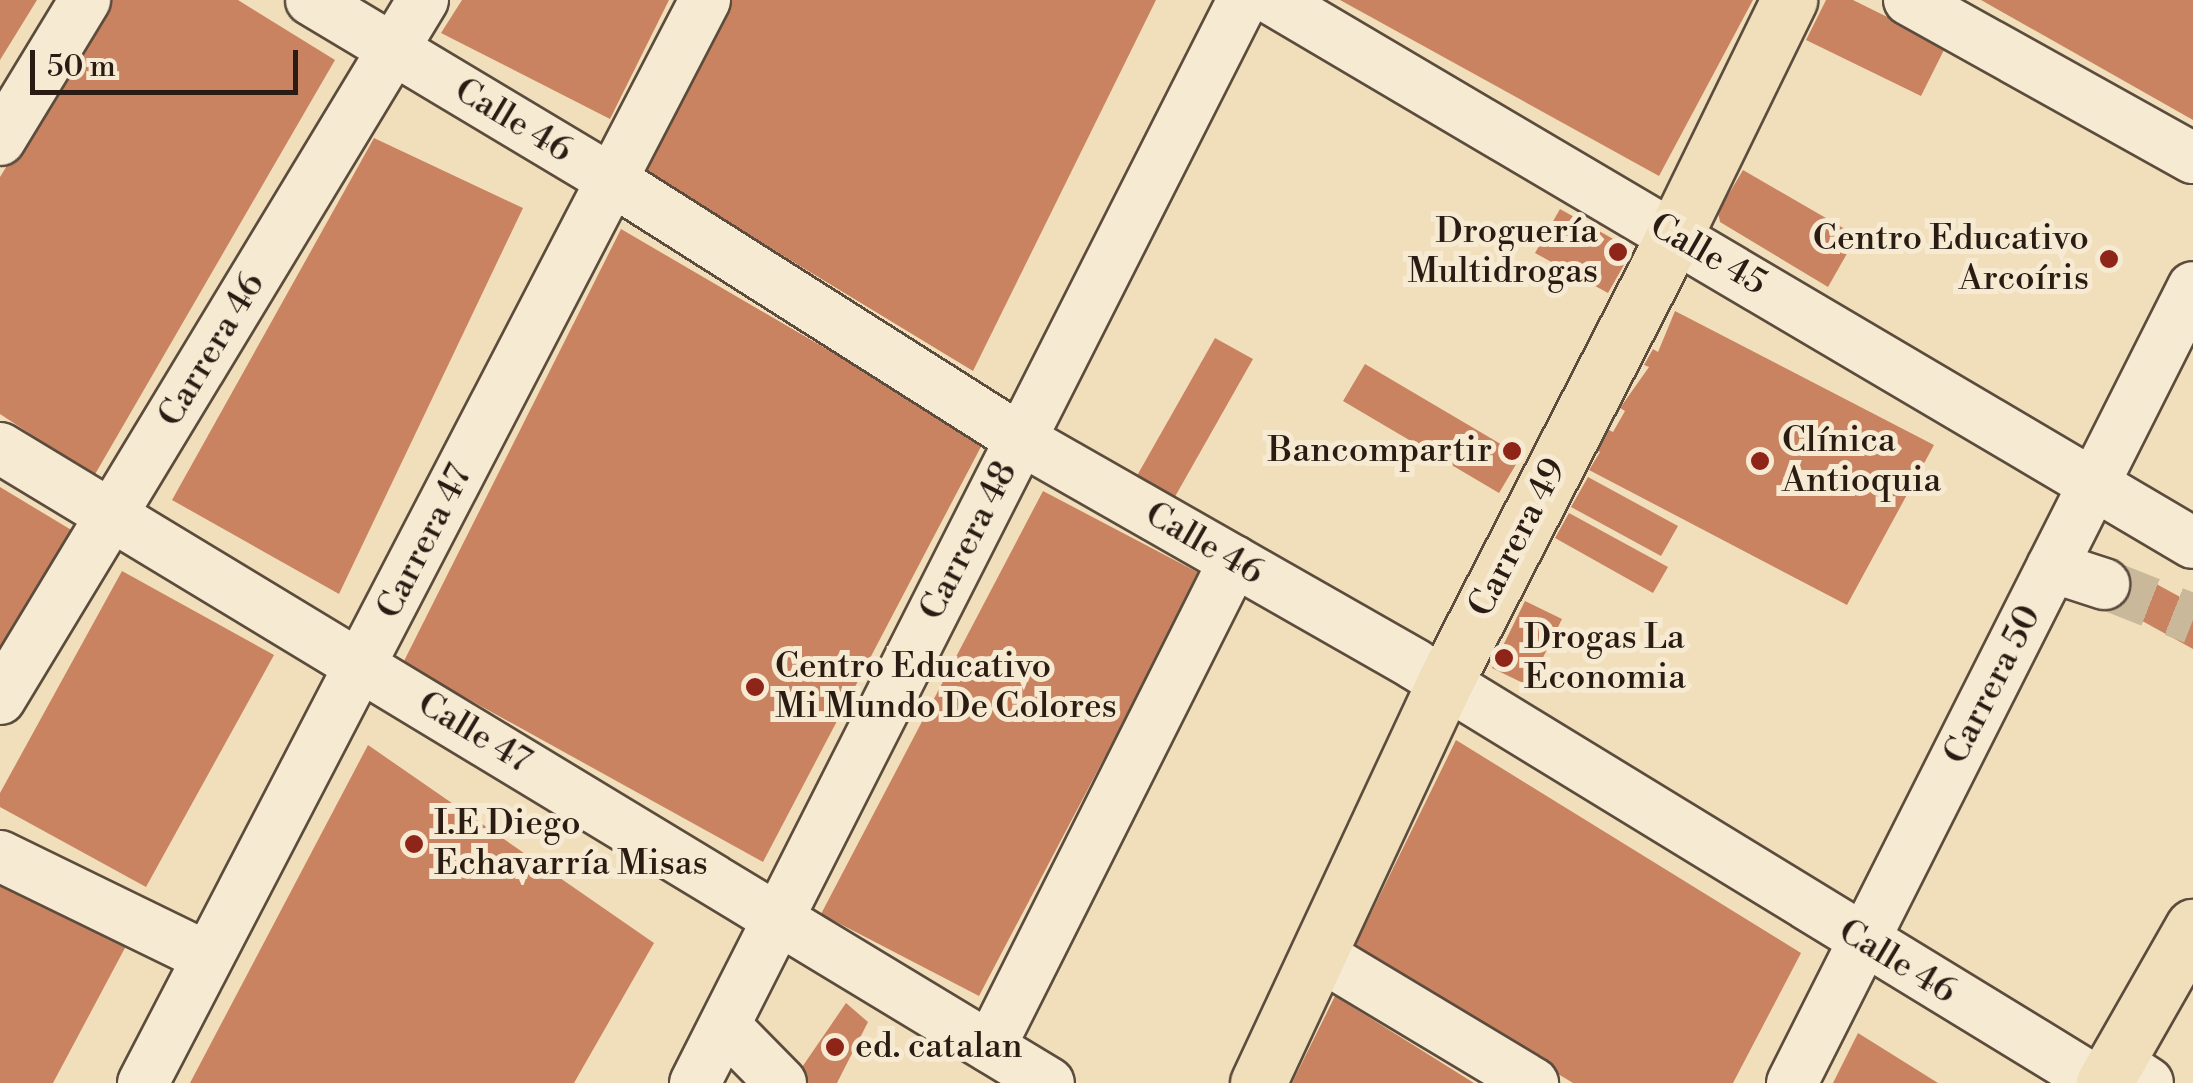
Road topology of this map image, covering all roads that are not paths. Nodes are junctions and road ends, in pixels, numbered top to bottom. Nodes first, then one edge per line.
1 (84, 0) edge
2 (311, 0) edge
3 (422, 0) edge
4 (705, 0) edge
5 (1243, 0) edge
6 (1273, 0) edge
7 (1790, 0) edge
8 (1910, 0) edge
9 (392, 49) junction
10 (0, 140) edge
11 (2193, 158) edge
12 (612, 180) junction
13 (1674, 236) junction
14 (2193, 286) edge
15 (1020, 439) junction
16 (0, 448) edge
17 (2093, 486) junction
18 (114, 514) junction
19 (2193, 543) edge
20 (1234, 561) junction
21 (2052, 567) junction
22 (2104, 584) tunnel mouth
23 (362, 665) junction
24 (1445, 682) junction
25 (0, 698) edge
26 (0, 856) edge
27 (778, 919) junction
28 (2193, 927) edge
29 (1863, 942) junction
30 (1318, 954) junction
31 (207, 957) junction
32 (725, 1026) junction
33 (990, 1047) junction
34 (2117, 1078) edge
35 (143, 1083) edge
36 (695, 1083) edge
37 (782, 1083) edge
38 (1049, 1083) edge
39 (1258, 1083) edge
40 (1534, 1083) edge
41 (1792, 1083) edge

1 - 10 street
2 - 9 street, Calle 46
3 - 9 street, Carrera 46
4 - 12 street, Carrera 47
5 - 15 street, Carrera 48
6 - 13 street, Calle 45
7 - 13 main road, Carrera 49
8 - 11 street
9 - 12 street, Calle 46
9 - 18 street, Carrera 46
12 - 15 street, Calle 46
12 - 23 street, Carrera 47
13 - 17 street, Calle 45
13 - 24 main road, Carrera 49
14 - 17 street, Carrera 50
15 - 20 street, Calle 46
15 - 27 street, Carrera 48
16 - 18 street, Calle 47
17 - 19 street, Calle 45
17 - 21 street, Carrera 50
18 - 23 street, Calle 47
18 - 25 street, Carrera 46
20 - 24 street, Calle 46
20 - 33 street
21 - 22 street
21 - 29 street, Carrera 50
23 - 27 street, Calle 47
23 - 31 street, Carrera 47
24 - 29 street, Calle 46
24 - 30 main road, Carrera 49
26 - 31 street
27 - 32 street, Carrera 48
27 - 33 street, Calle 47
28 - 34 main road
29 - 34 street, Calle 46
29 - 41 street, Carrera 50
30 - 39 main road, Carrera 49
30 - 40 street
31 - 35 street, Carrera 47
32 - 36 street, Carrera 48
32 - 37 street
33 - 38 street, Calle 47

